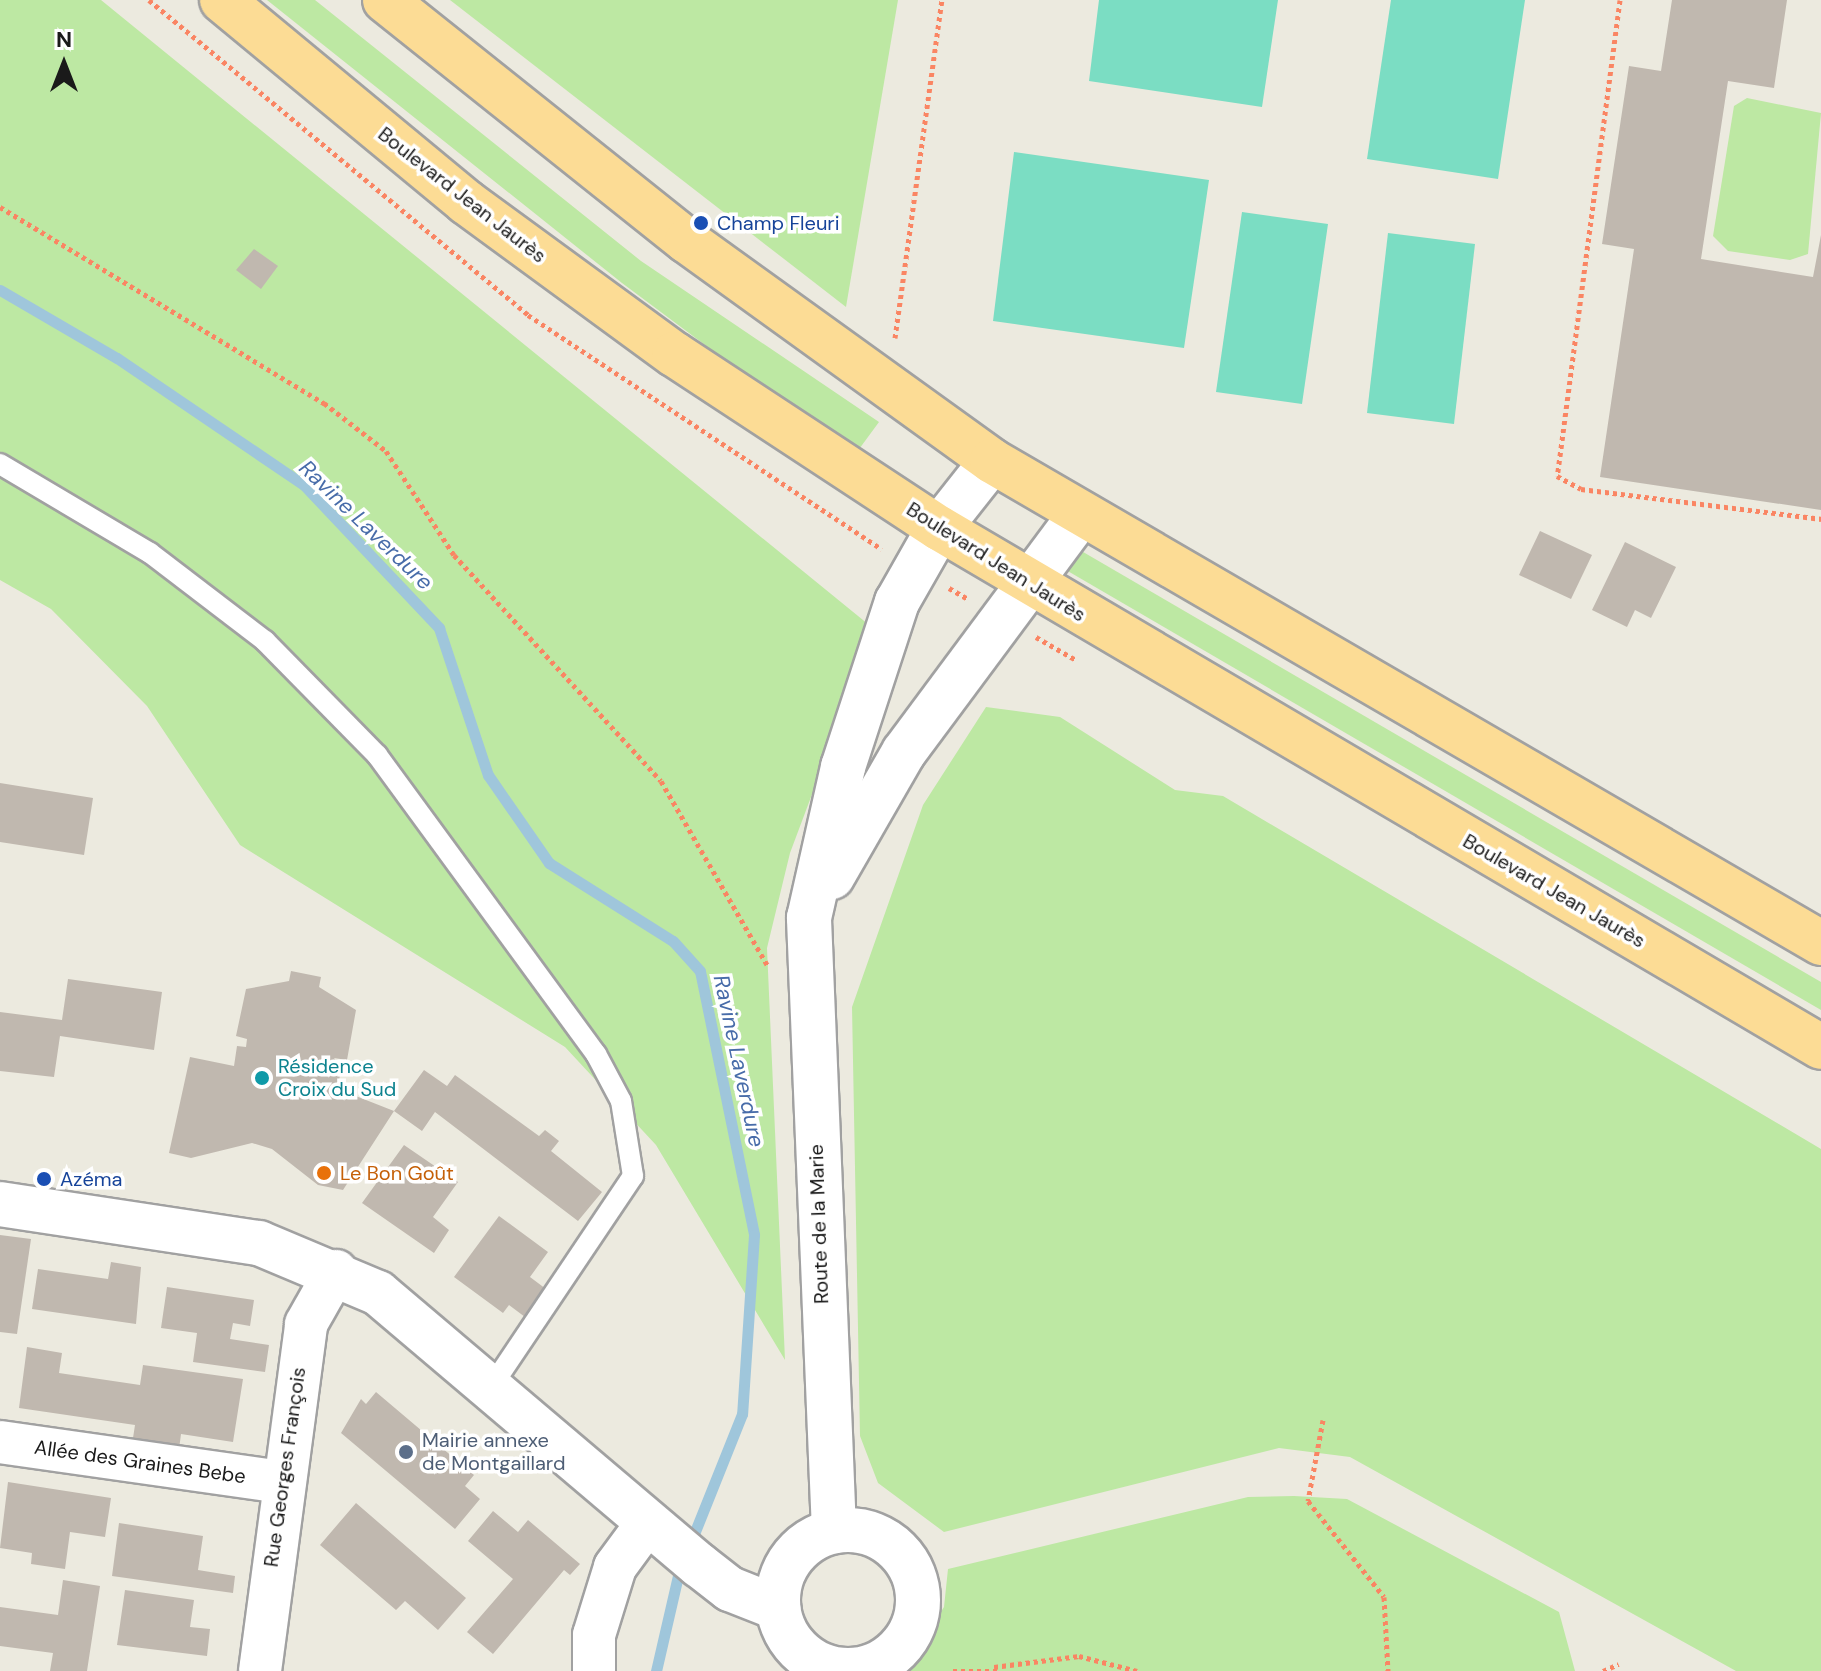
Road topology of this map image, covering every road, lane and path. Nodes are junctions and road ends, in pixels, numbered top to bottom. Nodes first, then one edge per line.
1 (222, 0) edge
2 (385, 0) edge
3 (942, 0) edge
4 (1620, 0) edge
5 (0, 207) edge
6 (895, 338) dead end
7 (992, 461) junction
8 (0, 464) edge
9 (1079, 516) junction
10 (1821, 519) edge
11 (939, 528) junction
12 (1033, 586) junction
13 (809, 918) junction
14 (1821, 943) edge
15 (768, 966) dead end
16 (1821, 1047) edge
17 (0, 1204) edge
18 (336, 1271) junction
19 (492, 1386) junction
20 (1323, 1420) dead end
21 (0, 1442) edge
22 (280, 1482) junction
23 (834, 1531) junction
24 (672, 1542) junction
25 (778, 1608) junction
26 (1619, 1664) dead end
27 (997, 1669) edge
28 (839, 1670) edge
29 (260, 1671) edge
30 (594, 1671) edge
31 (953, 1671) edge
32 (1137, 1671) edge
33 (1388, 1671) edge
34 (1603, 1671) edge

1 - 11 main road, Boulevard Jean Jaurès
2 - 7 main road
3 - 6 path
4 - 10 path
5 - 15 path
7 - 9 main road
7 - 11 street, Route de la Marie
8 - 19 lane
9 - 12 street
9 - 14 main road
11 - 12 main road, Boulevard Jean Jaurès
11 - 13 street, Route de la Marie
12 - 13 street
12 - 16 main road, Boulevard Jean Jaurès
13 - 23 street, Route de la Marie
17 - 18 street
18 - 19 street
18 - 22 street, Rue Georges François
19 - 24 street
20 - 33 path
21 - 22 street, Allée des Graines Bebe
22 - 29 street, Rue Georges François
23 - 25 street
23 - 28 street
24 - 25 street
24 - 30 street
25 - 28 street
26 - 34 path
27 - 31 path
27 - 32 path

